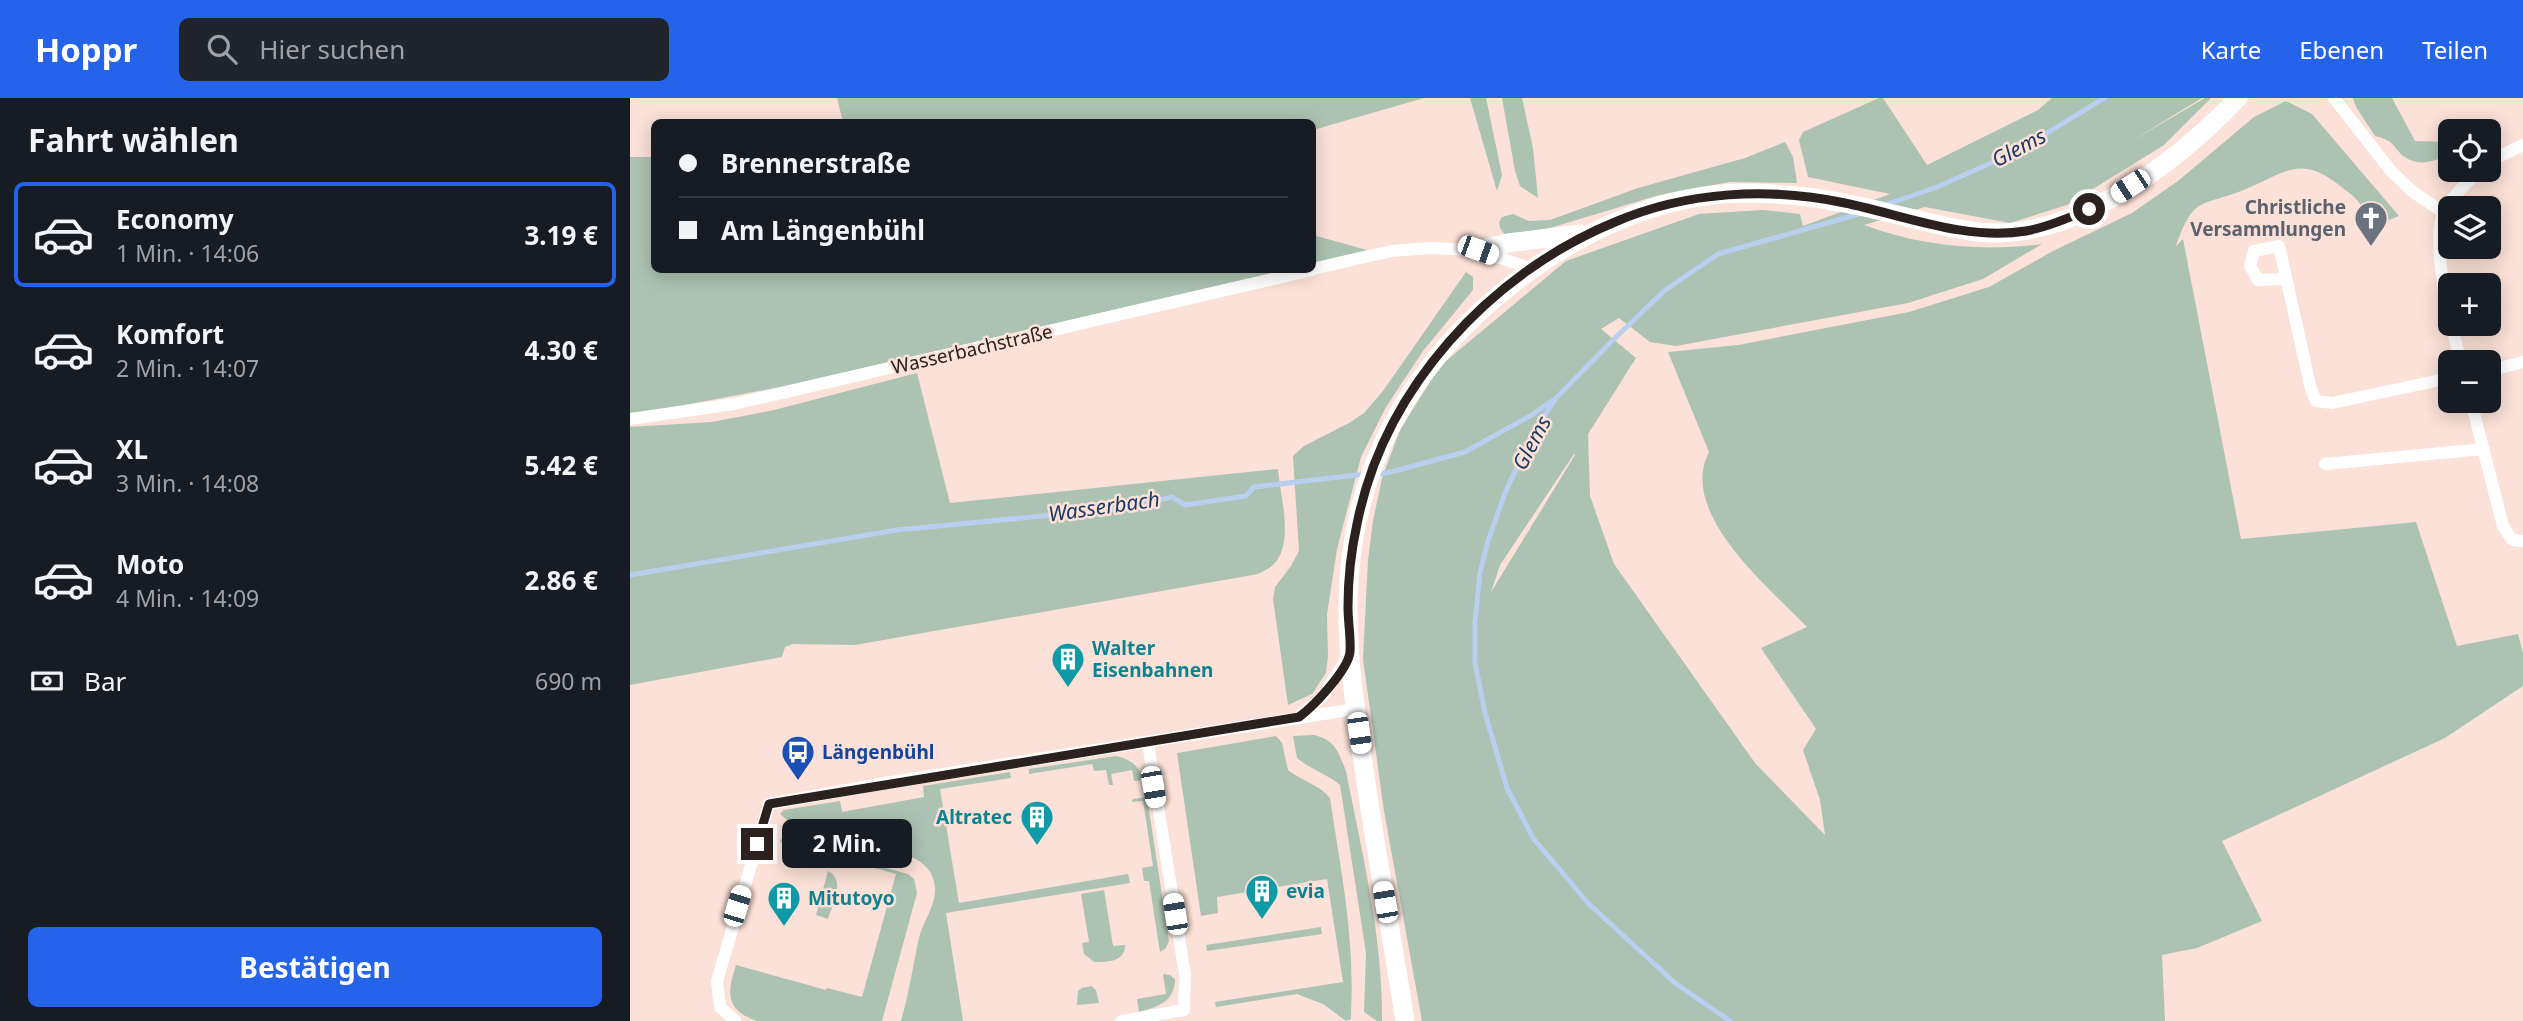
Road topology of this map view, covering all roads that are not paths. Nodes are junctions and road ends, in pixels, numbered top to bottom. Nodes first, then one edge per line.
1 (2238, 98) edge
2 (2334, 98) edge
3 (2523, 145) edge
4 (2501, 156) edge
5 (2470, 182) edge
6 (2458, 196) edge
7 (2438, 208) edge
8 (1588, 233) junction
9 (1478, 250) junction
10 (1316, 268) edge
11 (1532, 269) junction
12 (1295, 273) edge
13 (2284, 279) dead end
14 (2523, 362) edge
15 (2501, 368) edge
16 (2438, 381) edge
17 (2474, 413) edge
18 (630, 419) edge
19 (2484, 449) junction
20 (2325, 464) dead end
21 (2517, 541) edge
22 (1350, 654) junction
23 (1355, 709) junction
24 (1299, 717) junction
25 (1148, 743) junction
26 (1404, 1013) edge
27 (735, 1021) edge
28 (1122, 1021) edge

1 - 8 main road
2 - 7 street
3 - 4 street
5 - 6 street
8 - 9 main road
8 - 11 main road
9 - 10 street, Wasserbachstraße
9 - 11 street, Wasserbachstraße
11 - 22 main road
12 - 18 street, Wasserbachstraße
13 - 16 street
14 - 15 street
17 - 19 street
19 - 20 street
19 - 21 street
22 - 23 main road
22 - 24 street
23 - 24 street
23 - 26 main road
24 - 25 street
25 - 27 street
25 - 28 street

